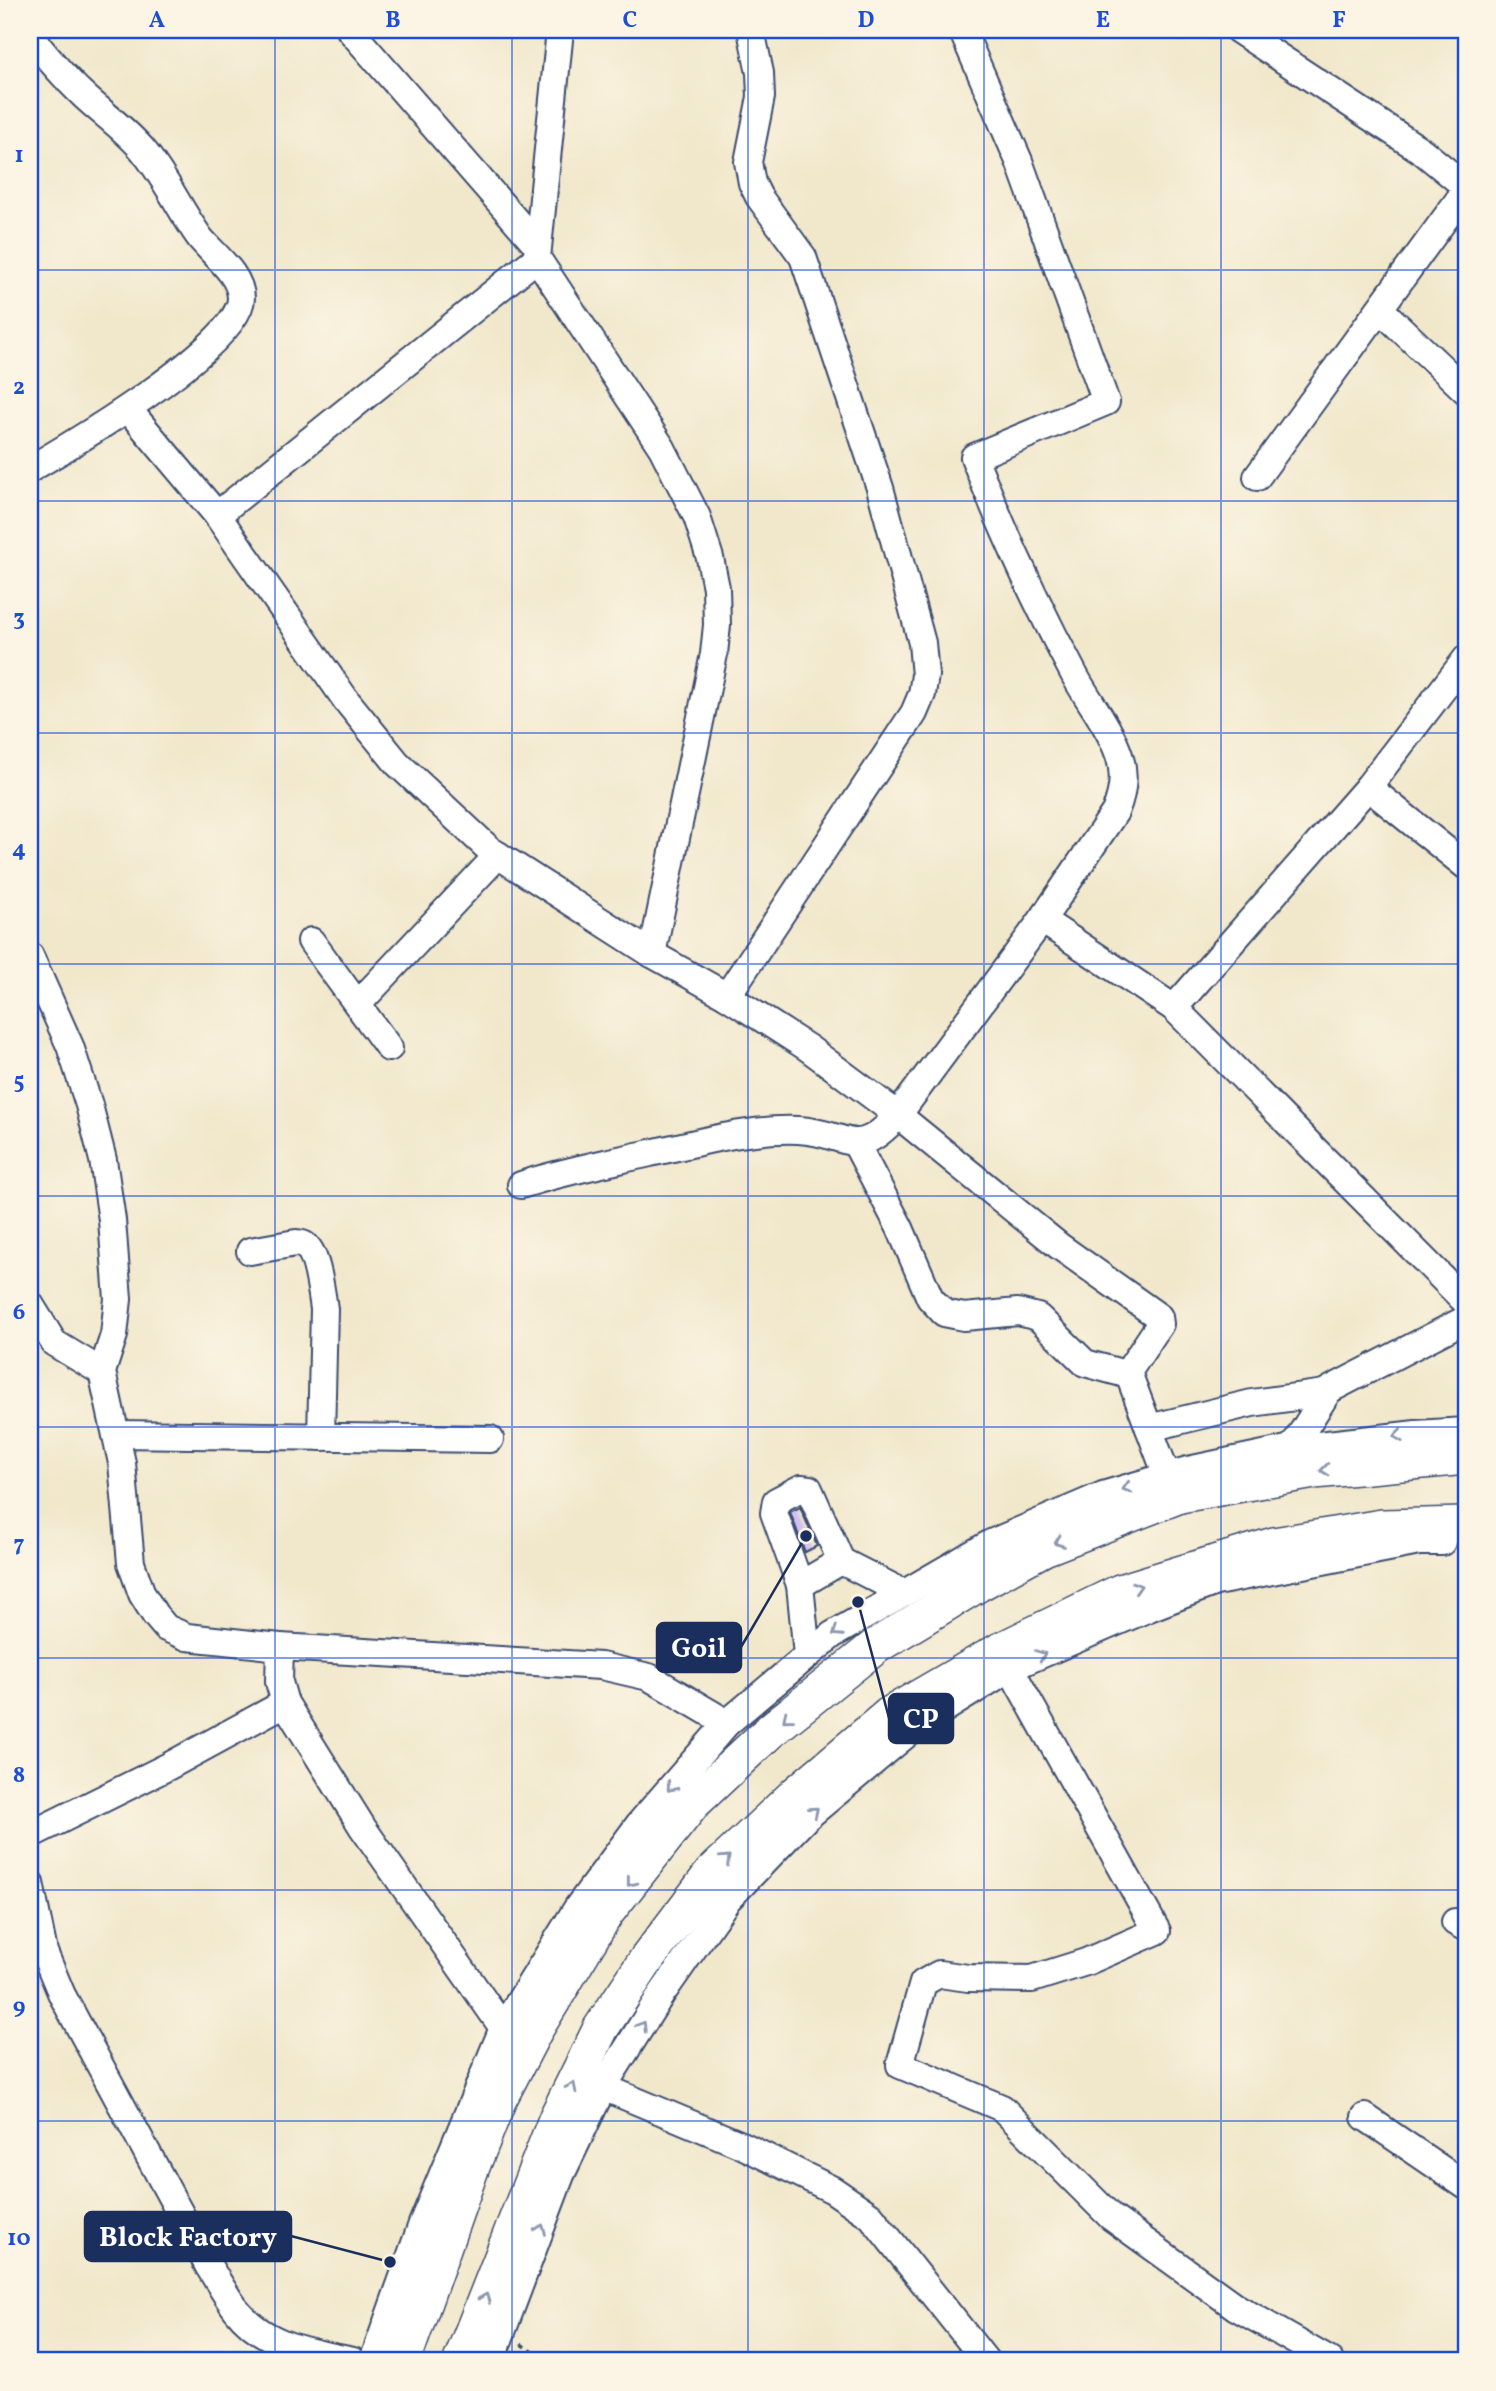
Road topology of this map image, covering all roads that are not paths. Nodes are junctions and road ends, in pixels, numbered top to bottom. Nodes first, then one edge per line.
1 (350, 30) edge
2 (560, 30) edge
3 (751, 30) edge
4 (962, 30) edge
5 (1238, 30) edge
6 (30, 36) edge
7 (1466, 189) edge
8 (537, 252) junction
9 (1380, 309) junction
10 (1466, 391) edge
11 (128, 410) junction
12 (30, 468) edge
13 (1257, 477) dead end
14 (217, 514) junction
15 (1466, 659) edge
16 (1368, 787) junction
17 (498, 855) junction
18 (1466, 866) edge
19 (1042, 920) junction
20 (311, 941) dead end
21 (652, 954) junction
22 (30, 956) edge
23 (727, 996) junction
24 (358, 1004) junction
25 (1174, 1009) junction
26 (389, 1048) dead end
27 (898, 1115) junction
28 (855, 1143) junction
29 (521, 1185) dead end
30 (250, 1251) dead end
31 (1466, 1302) edge
32 (30, 1304) edge
33 (1466, 1319) edge
34 (102, 1372) junction
35 (1129, 1375) junction
36 (1325, 1393) junction
37 (1149, 1428) junction
38 (1466, 1431) edge
39 (117, 1434) junction
40 (321, 1437) junction
41 (489, 1439) dead end
42 (1292, 1448) junction
43 (1466, 1457) edge
44 (1167, 1476) junction
45 (1466, 1525) edge
46 (1466, 1542) edge
47 (841, 1561) junction
48 (800, 1585) junction
49 (904, 1593) junction
50 (280, 1647) junction
51 (807, 1655) junction
52 (1010, 1668) junction
53 (285, 1703) junction
54 (727, 1723) junction
55 (30, 1835) edge
56 (30, 1883) edge
57 (503, 2028) junction
58 (603, 2087) junction
59 (1365, 2117) dead end
60 (1466, 2186) edge
61 (435, 2229) junction
62 (353, 2361) edge
63 (373, 2361) edge
64 (403, 2361) edge
65 (461, 2361) edge
66 (491, 2361) edge
67 (986, 2361) edge
68 (1330, 2361) edge

1 - 8 street
2 - 8 street
3 - 23 street
4 - 19 street
5 - 7 street
6 - 11 street
7 - 9 street
8 - 14 street
8 - 21 street
9 - 10 street
9 - 13 street
11 - 12 street
11 - 14 street
14 - 17 street
15 - 16 street
16 - 18 street
16 - 25 street
17 - 21 street
17 - 24 street
19 - 25 street
19 - 27 street
20 - 24 street
21 - 23 street
22 - 34 street
23 - 27 street
24 - 26 street
25 - 31 street
27 - 28 street
27 - 35 street
28 - 29 street
28 - 35 street
30 - 40 street
32 - 34 street
33 - 36 street
34 - 39 street
35 - 37 street
36 - 37 street
36 - 42 street
37 - 44 street
38 -> 42 street
39 - 40 street
39 - 50 street
40 - 41 street
42 - 44 street
43 -> 61 main road
44 -> 49 street
65 -> 45 main road
52 -> 46 street
47 - 48 street
47 - 48 street
47 - 49 street
48 - 51 street
49 -> 51 street
50 - 53 street
50 - 54 street
51 - 54 street
58 -> 52 street
52 - 68 street
53 - 55 street
53 - 57 street
54 -> 57 street
56 - 62 street
57 - 61 street
66 -> 58 street
58 - 67 street
59 - 60 street
61 - 63 street
61 - 64 main road

